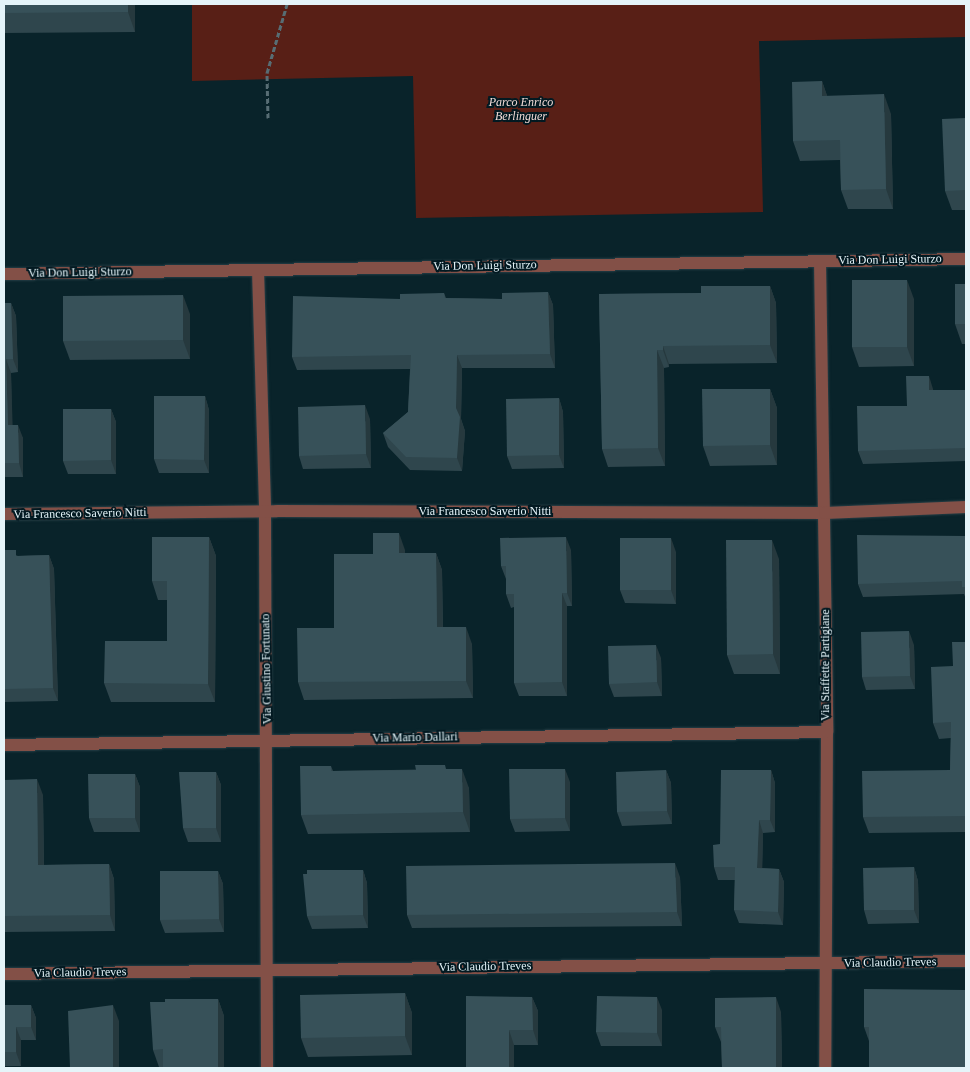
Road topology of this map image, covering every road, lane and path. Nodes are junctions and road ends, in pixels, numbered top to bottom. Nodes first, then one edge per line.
1 (287, 4) edge
2 (268, 118) dead end
3 (966, 259) edge
4 (820, 261) junction
5 (258, 270) junction
6 (4, 274) edge
7 (966, 507) edge
8 (265, 512) junction
9 (826, 513) junction
10 (4, 514) edge
11 (827, 732) junction
12 (267, 740) junction
13 (4, 745) edge
14 (966, 961) edge
15 (827, 964) junction
16 (266, 970) junction
17 (4, 974) edge
18 (267, 1068) edge
19 (824, 1068) edge

1 - 2 path
3 - 4 street, Via Don Luigi Sturzo
4 - 5 street, Via Don Luigi Sturzo
4 - 9 street, Via Staffette Partigiane
5 - 6 street, Via Don Luigi Sturzo
5 - 8 street, Via Giustino Fortunato
7 - 9 street, Via Francesco Saverio Nitti
8 - 9 street, Via Francesco Saverio Nitti
8 - 10 street, Via Francesco Saverio Nitti
8 - 12 street, Via Giustino Fortunato
9 - 11 street, Via Staffette Partigiane
11 - 12 street, Via Mario Dallari
11 - 15 street, Via Staffette Partigiane
12 - 13 street, Via Mario Dallari
12 - 16 street, Via Giustino Fortunato
14 - 15 street, Via Claudio Treves
15 - 16 street, Via Claudio Treves
15 - 19 street, Via Staffette Partigiane
16 - 17 street, Via Claudio Treves
16 - 18 street, Via Giustino Fortunato

